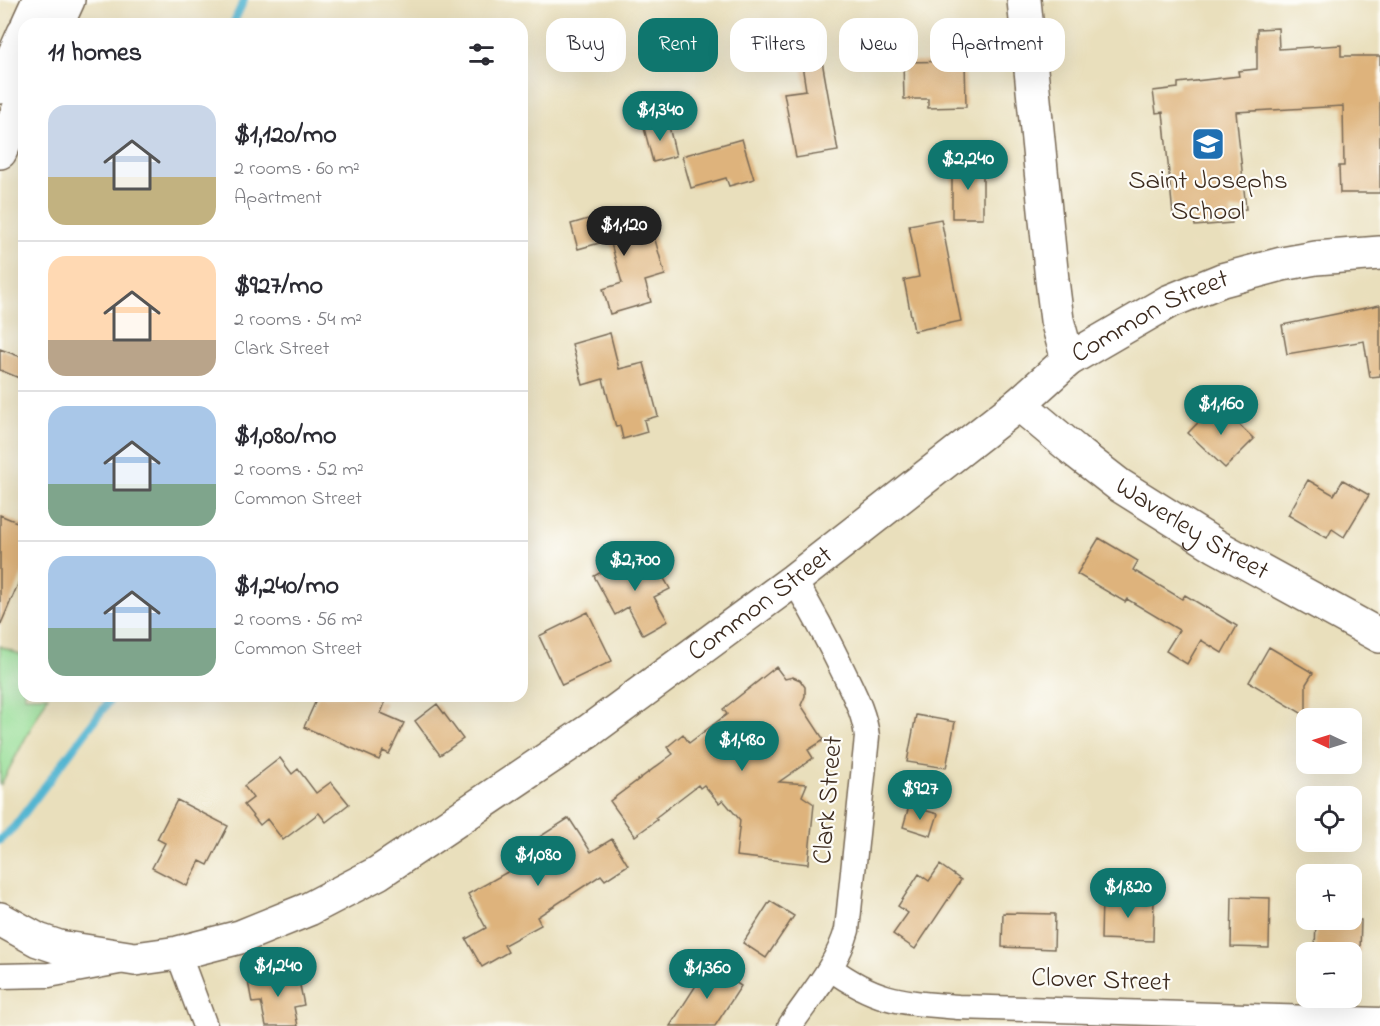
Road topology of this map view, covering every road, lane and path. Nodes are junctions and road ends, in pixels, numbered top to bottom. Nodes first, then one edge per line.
1 (39, 0) edge
2 (68, 0) edge
3 (1024, 0) edge
4 (31, 18) edge
5 (60, 18) edge
6 (18, 46) edge
7 (0, 87) edge
8 (18, 112) edge
9 (0, 152) edge
10 (1380, 253) edge
11 (1068, 360) junction
12 (1019, 404) junction
13 (794, 580) junction
14 (1380, 636) edge
15 (0, 920) edge
16 (178, 953) junction
17 (135, 959) junction
18 (830, 968) junction
19 (0, 976) edge
20 (1212, 1020) edge
21 (1380, 1020) edge
22 (205, 1026) edge
23 (790, 1026) edge

1 - 4 main road
2 - 5 main road
3 - 11 main road
6 - 7 main road
8 - 9 main road
10 - 11 main road, Common Street
11 - 12 main road, Common Street
12 - 13 main road, Common Street
12 - 14 main road, Waverley Street
13 - 16 main road, Common Street
13 - 18 street, Clark Street
15 - 17 main road, Common Street
16 - 17 main road, Common Street
16 - 22 street
17 - 19 street, Common Street
18 - 20 street, Clover Street
18 - 23 street, Clark Street
20 - 21 street, Clover Street

